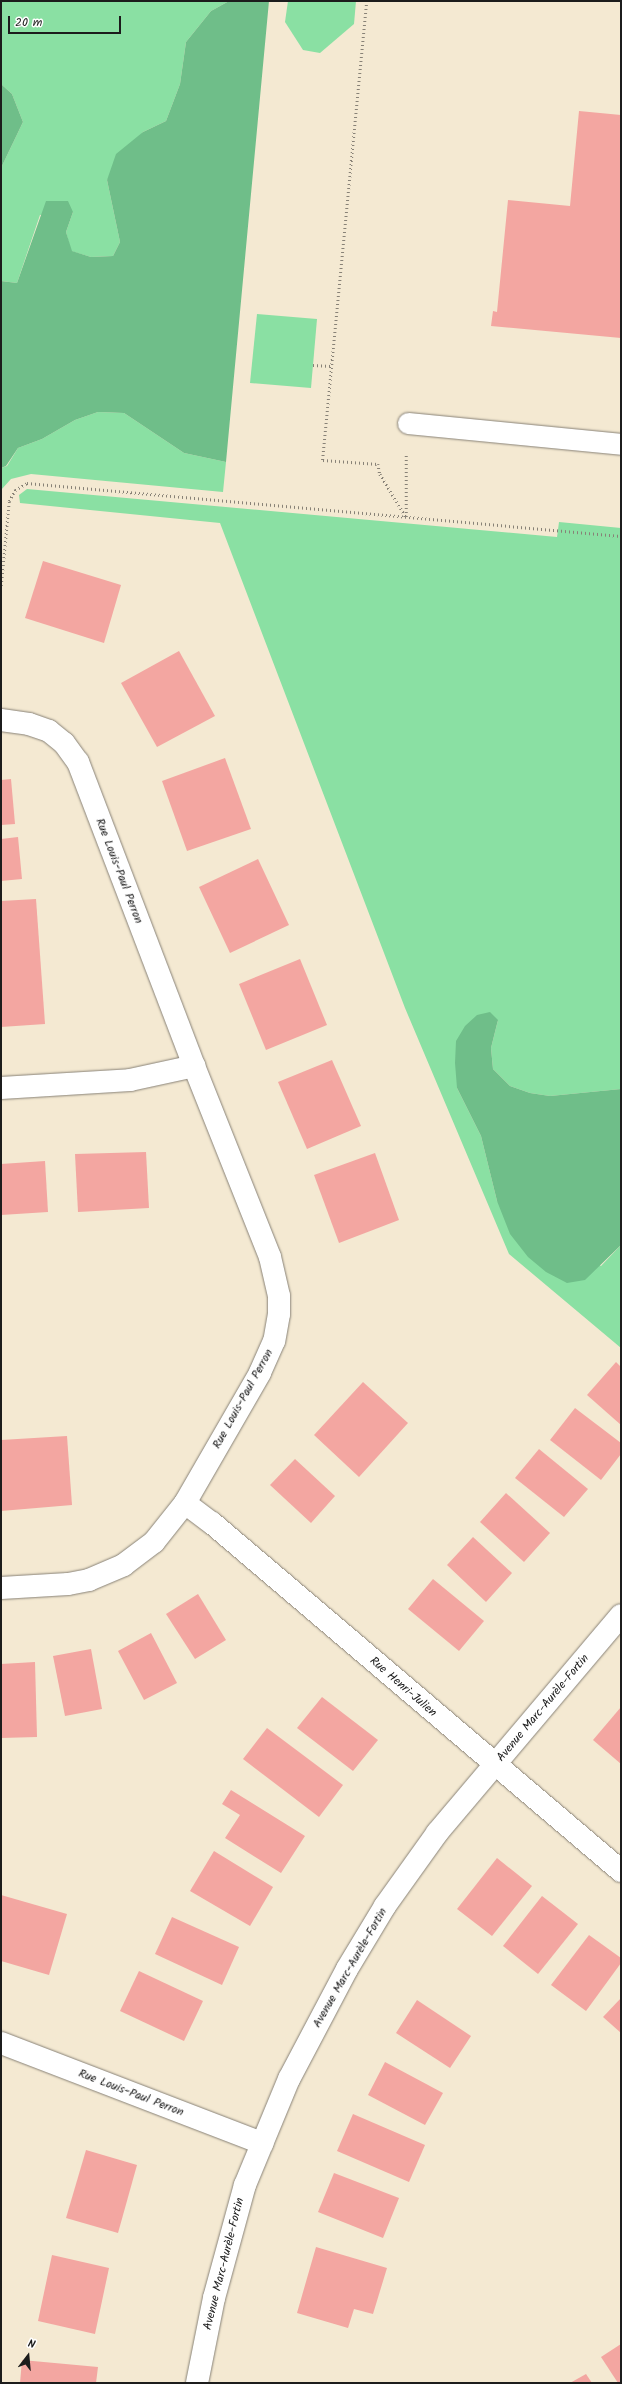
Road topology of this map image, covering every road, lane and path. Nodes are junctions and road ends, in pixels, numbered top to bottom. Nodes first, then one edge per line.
1 (368, 1) edge
2 (313, 365) dead end
3 (332, 366) junction
4 (408, 423) dead end
5 (621, 444) edge
6 (405, 477) dead end
7 (406, 518) junction
8 (621, 536) edge
9 (1, 586) edge
10 (1, 720) edge
11 (194, 1066) junction
12 (1, 1088) edge
13 (185, 1504) junction
14 (1, 1588) edge
15 (621, 1615) edge
16 (496, 1764) junction
17 (621, 1871) edge
18 (1, 2043) edge
19 (262, 2143) junction
20 (197, 2383) edge

1 - 3 path
2 - 3 path
3 - 7 path
4 - 5 lane
6 - 7 path
7 - 8 path
7 - 9 path
10 - 11 street, Rue Louis-Paul Perron
11 - 12 street
11 - 13 street, Rue Louis-Paul Perron
13 - 14 street, Rue Louis-Paul Perron
13 - 16 street, Rue Henri-Julien
15 - 16 street, Avenue Marc-Aurèle-Fortin
16 - 17 street, Rue Henri-Julien
16 - 19 street, Avenue Marc-Aurèle-Fortin
18 - 19 street, Rue Louis-Paul Perron
19 - 20 street, Avenue Marc-Aurèle-Fortin

